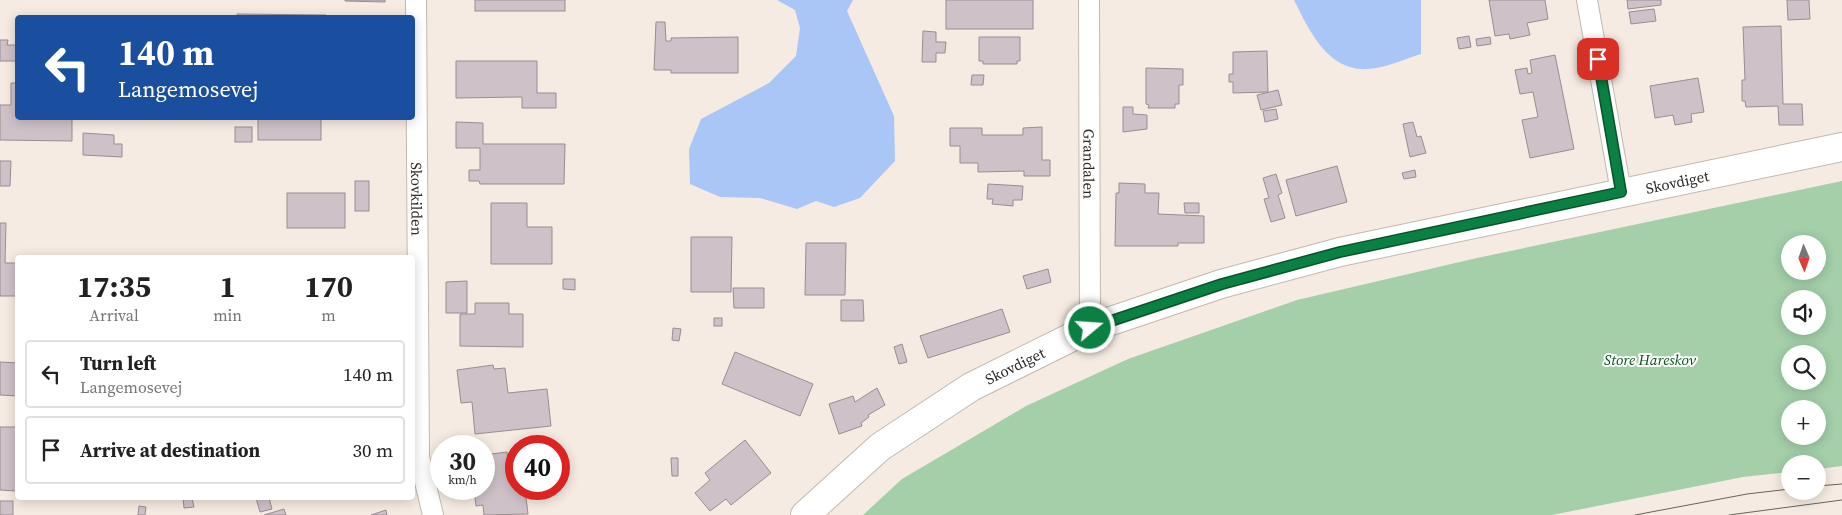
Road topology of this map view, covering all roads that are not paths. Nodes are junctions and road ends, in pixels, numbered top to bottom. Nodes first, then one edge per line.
1 (416, 0) edge
2 (1089, 0) edge
3 (1587, 0) edge
4 (1842, 147) edge
5 (1621, 192) junction
6 (1090, 328) junction
7 (433, 515) edge
8 (805, 515) edge

1 - 7 street, Skovkilden
2 - 6 street, Grandalen
3 - 5 street
4 - 5 street, Skovdiget
5 - 6 street, Skovdiget
6 - 8 street, Skovdiget

